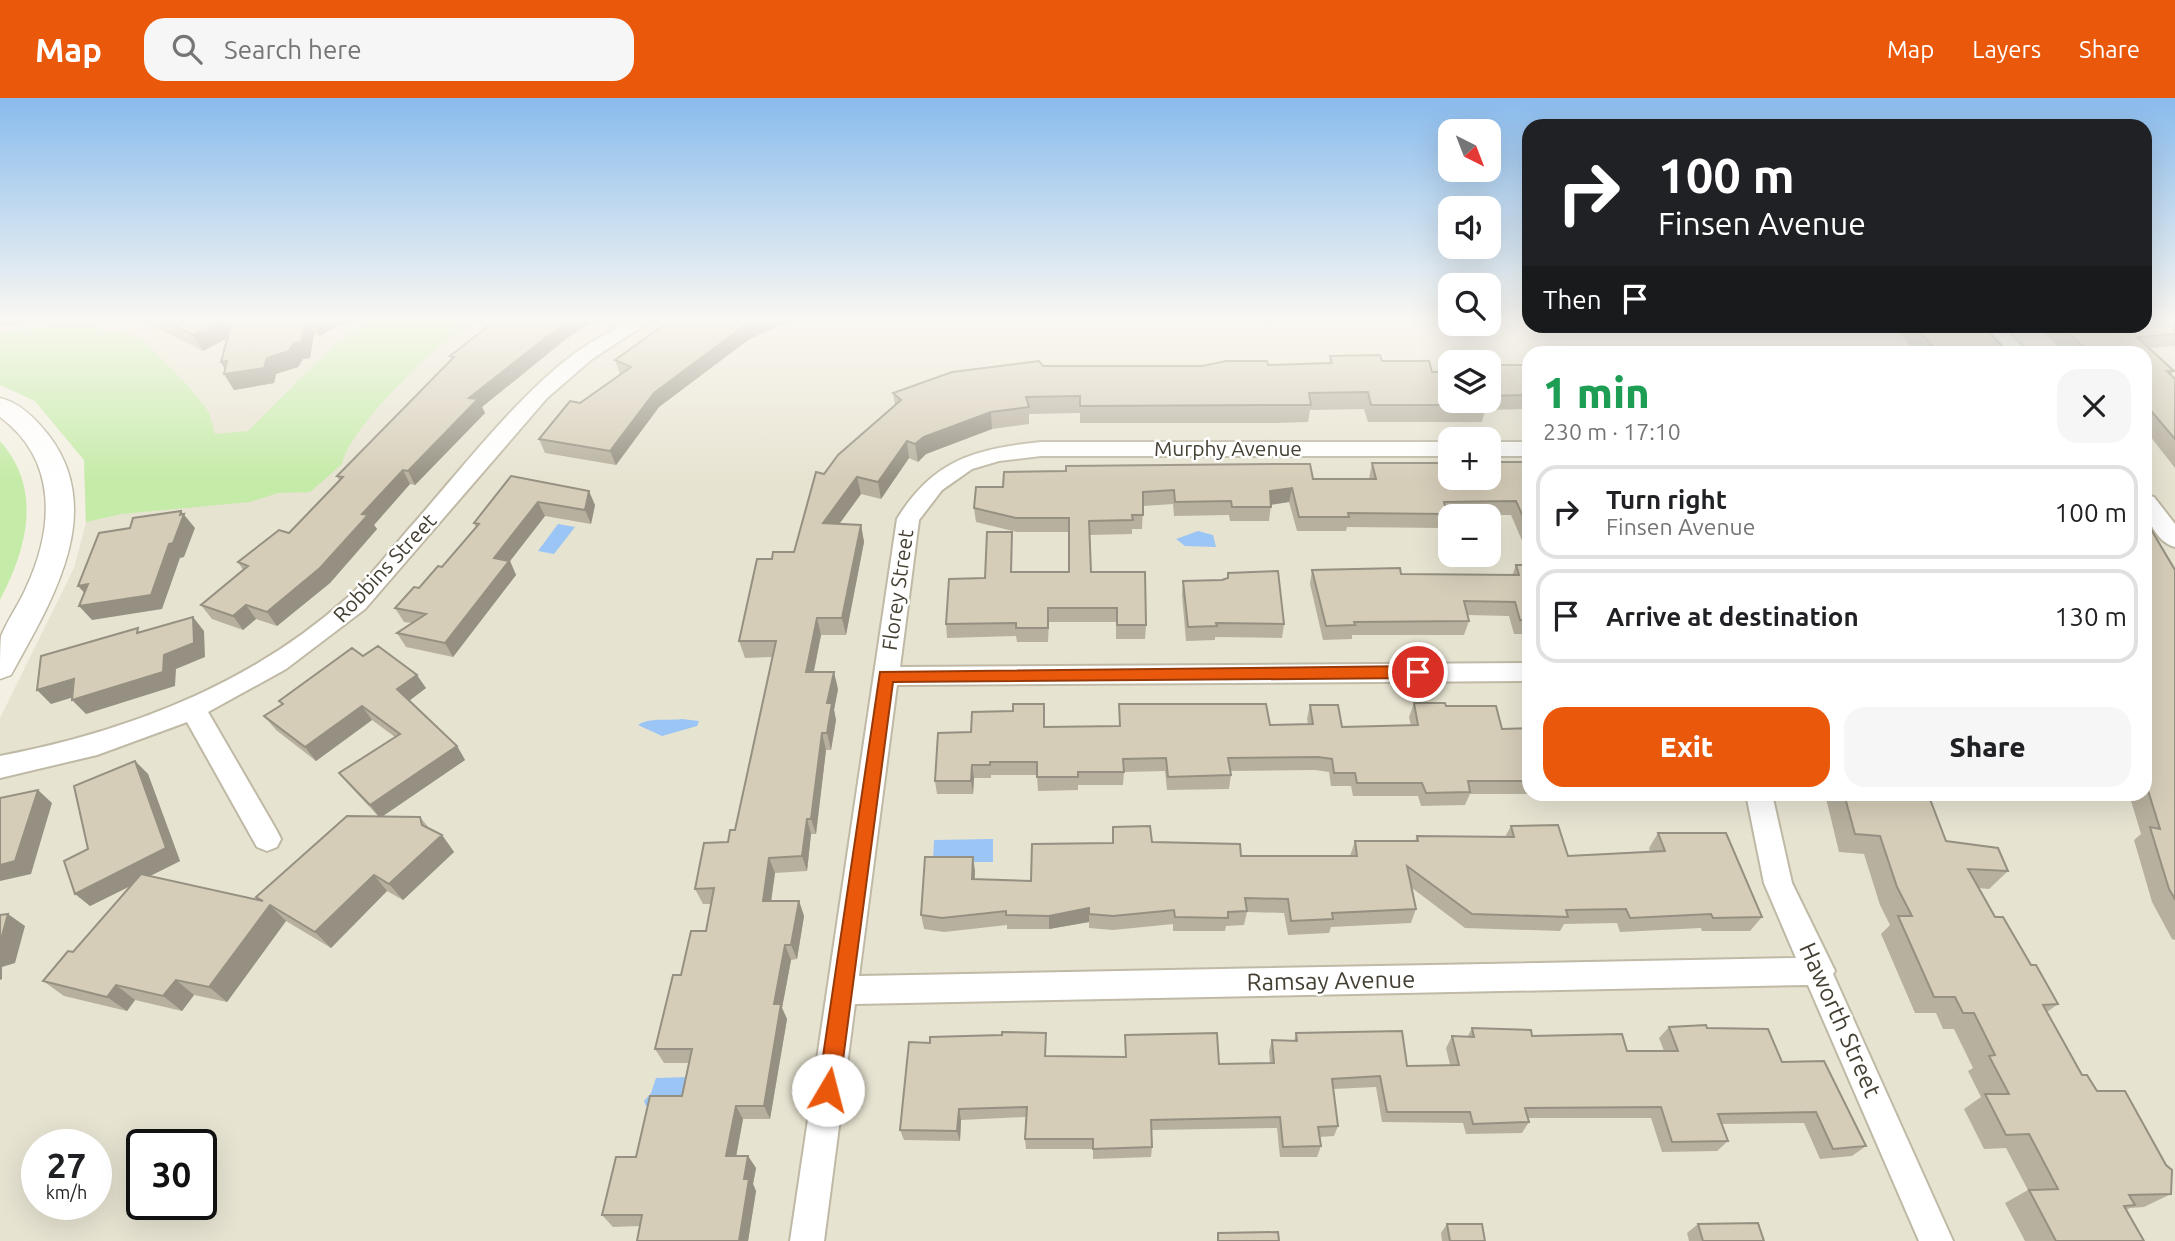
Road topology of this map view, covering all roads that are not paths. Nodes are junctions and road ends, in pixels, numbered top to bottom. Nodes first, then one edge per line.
1 (563, 374) edge
2 (0, 407) edge
3 (1438, 449) edge
4 (1501, 449) edge
5 (1522, 449) edge
6 (1005, 452) joint
7 (2152, 510) edge
8 (2175, 539) edge
9 (0, 667) edge
10 (1522, 671) edge
11 (886, 676) junction
12 (193, 709) junction
13 (0, 767) edge
14 (1760, 801) edge
15 (267, 839) dead end
16 (1820, 971) junction
17 (843, 990) junction
18 (807, 1241) edge
19 (1936, 1241) edge

1 - 12 street, Robbins Street
2 - 9 street
3 - 6 street, Murphy Avenue
4 - 5 street
6 - 11 street, Florey Street
7 - 8 street
10 - 11 street
11 - 17 street, Florey Street
12 - 13 street, Robbins Street
12 - 15 street
14 - 16 street, Haworth Street
16 - 17 street, Ramsay Avenue
16 - 19 street, Haworth Street
17 - 18 street, Florey Street

